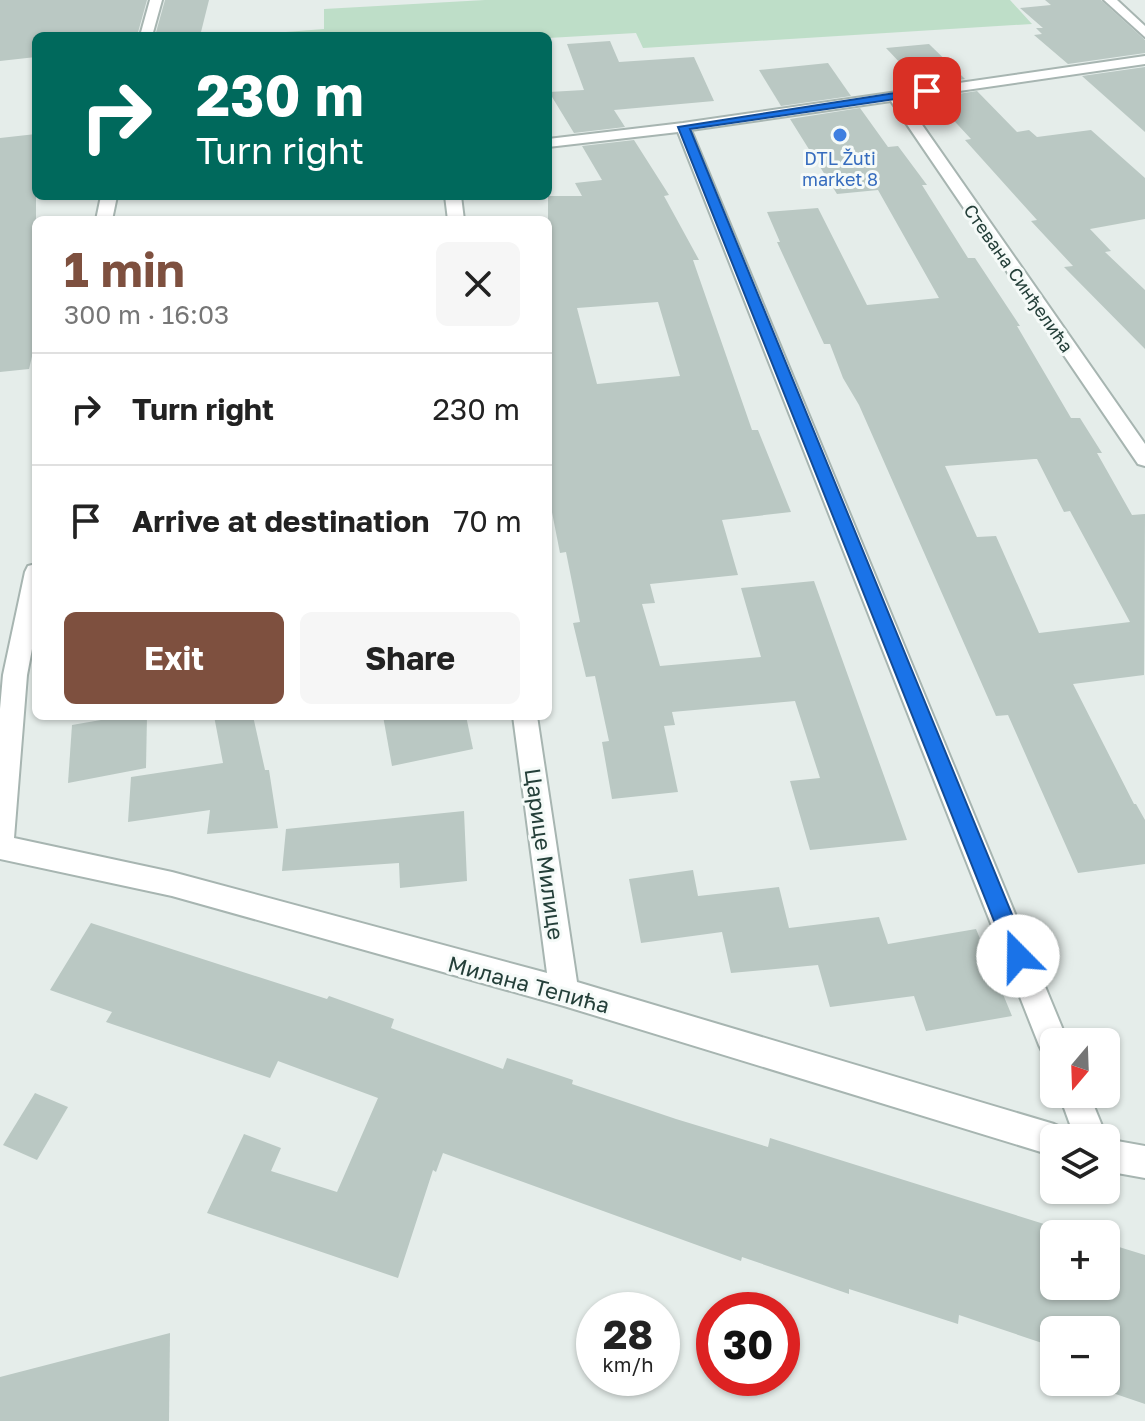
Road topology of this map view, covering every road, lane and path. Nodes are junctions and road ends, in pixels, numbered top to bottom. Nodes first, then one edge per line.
1 (156, 0) edge
2 (1110, 0) edge
3 (147, 32) edge
4 (1145, 33) edge
5 (1145, 60) edge
6 (895, 96) junction
7 (683, 127) junction
8 (552, 143) edge
9 (1145, 459) edge
10 (32, 592) edge
11 (526, 720) edge
12 (0, 846) edge
13 (564, 992) junction
14 (1047, 1028) edge
15 (1040, 1136) edge
16 (1120, 1158) edge
17 (1145, 1162) edge

1 - 3 street
2 - 4 street
5 - 6 street
6 - 7 street
6 - 9 street, Стевана Синђелића
7 - 8 street
7 - 14 street
10 - 12 street
11 - 13 street, Царице Милице
12 - 13 street, Милана Тепића
13 - 15 street, Милана Тепића
16 - 17 street

